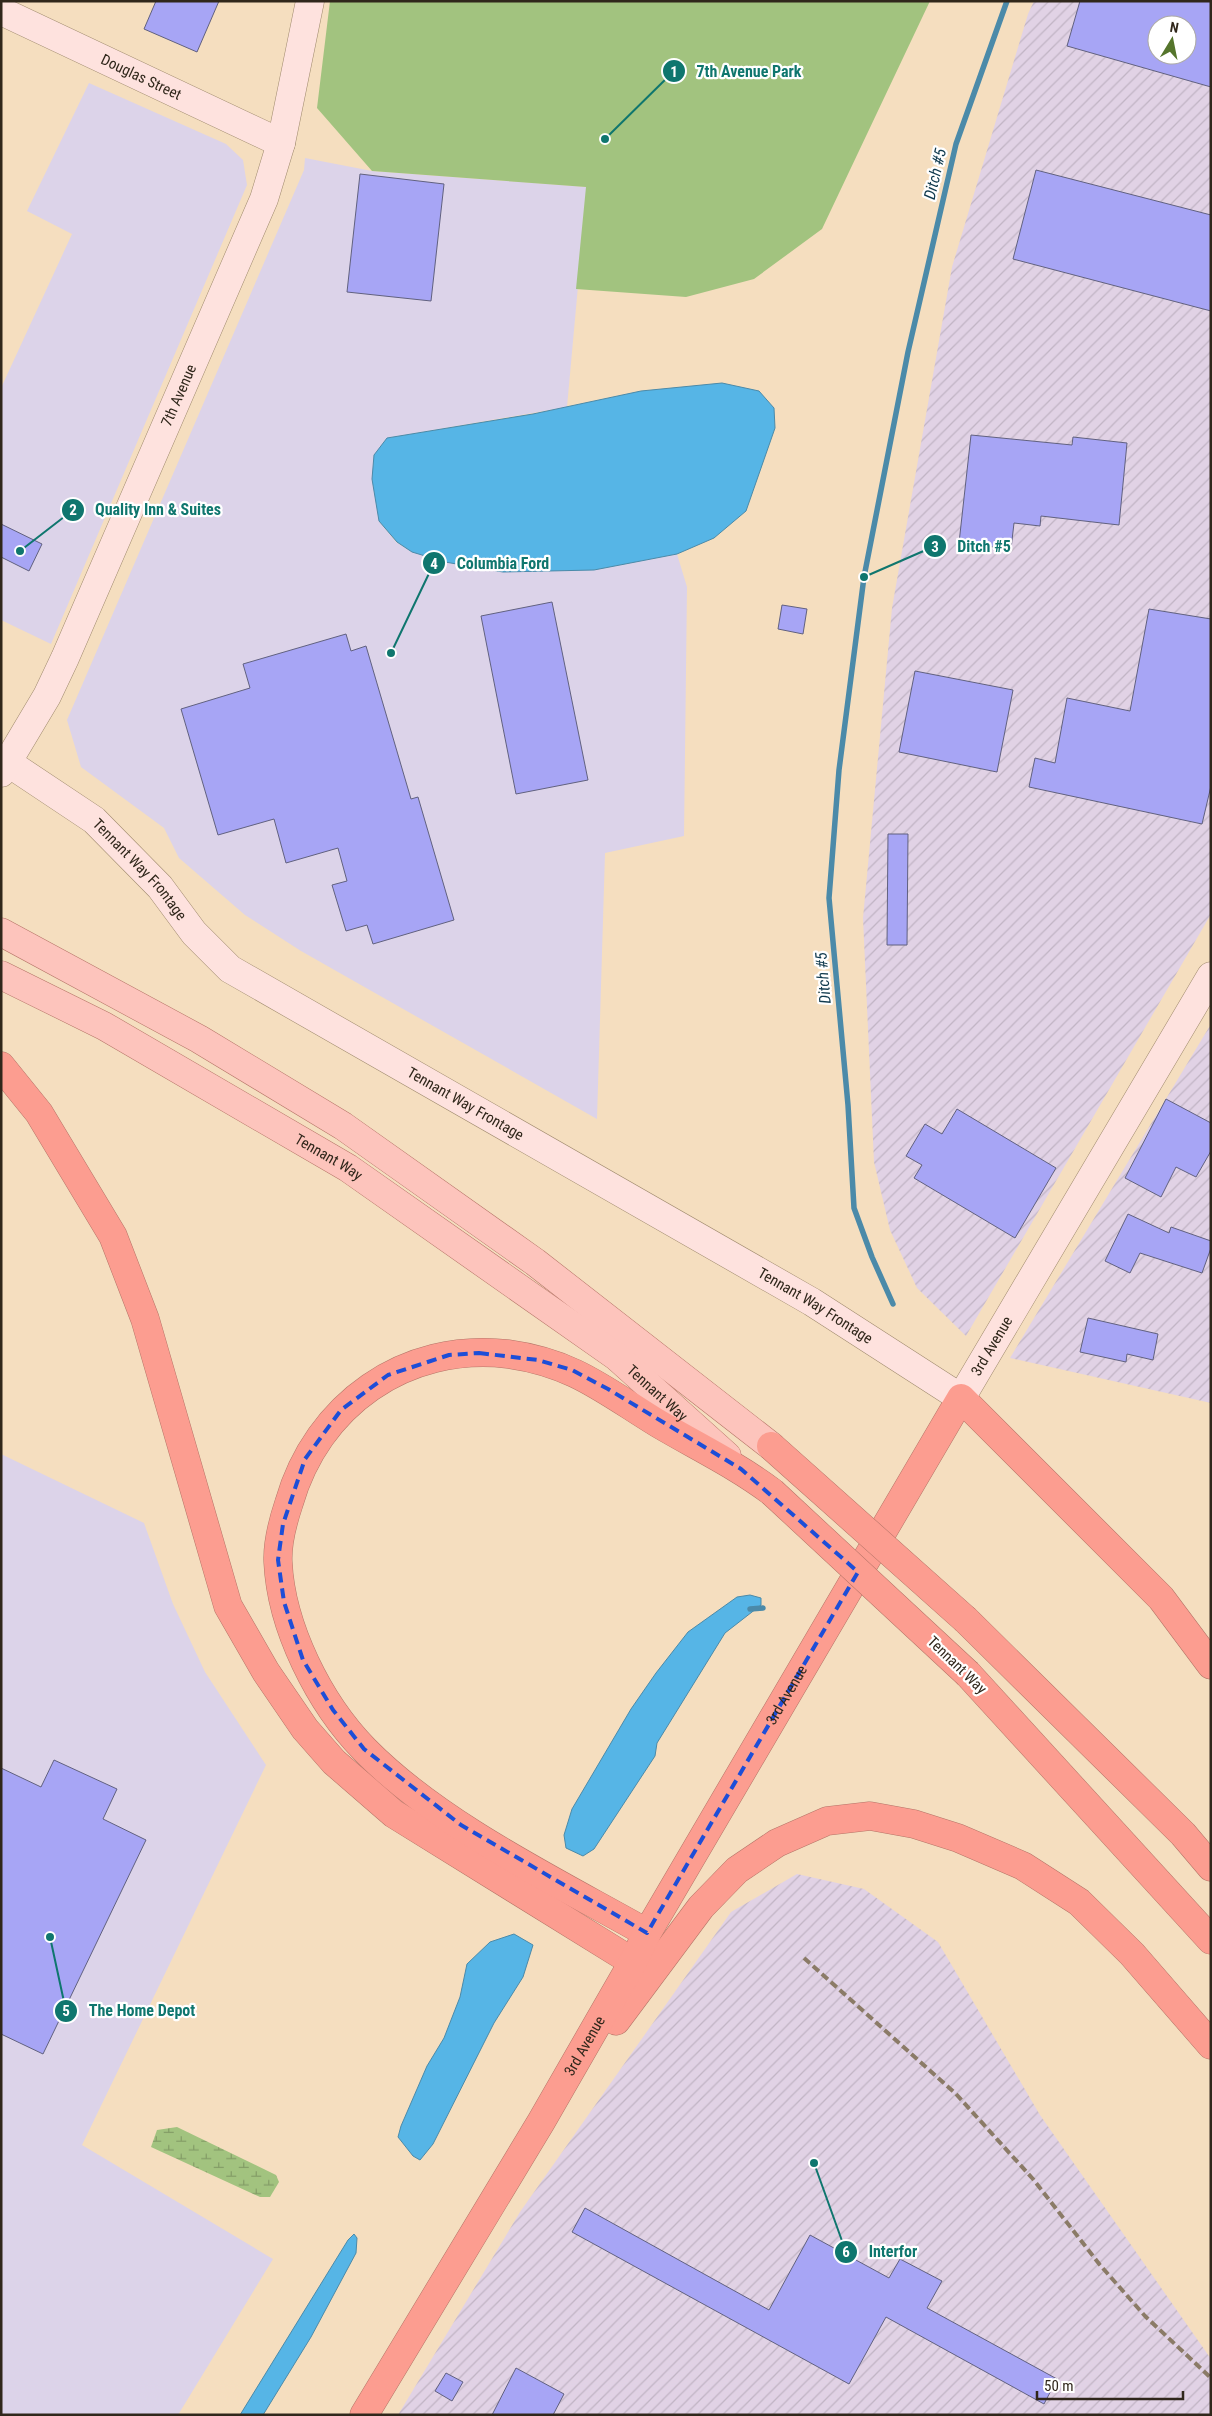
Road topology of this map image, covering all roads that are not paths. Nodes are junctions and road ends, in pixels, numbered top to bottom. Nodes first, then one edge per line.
1 (310, 1) edge
2 (1, 11) edge
3 (281, 143) junction
4 (4, 768) edge
5 (1, 932) edge
6 (1, 975) edge
7 (1211, 976) edge
8 (1, 1066) edge
9 (961, 1398) junction
10 (770, 1446) joint
11 (741, 1469) junction
12 (1211, 1665) edge
13 (1211, 1867) edge
14 (647, 1933) junction
15 (1211, 1940) edge
16 (633, 1962) junction
17 (1211, 2045) edge
18 (541, 2122) junction
19 (364, 2415) edge

1 - 3 main road, 7th Avenue
2 - 3 main road, Douglas Street
3 - 4 main road, 7th Avenue
4 - 9 main road, Tennant Way Frontage
5 - 10 main road, Tennant Way
6 - 11 main road, Tennant Way
7 - 9 main road, 3rd Avenue
8 - 16 highway
9 - 12 highway
9 - 14 highway, 3rd Avenue
10 - 13 highway, Tennant Way, bridge
11 - 14 highway
11 - 15 highway, Tennant Way, bridge
14 - 16 highway, 3rd Avenue
16 - 18 highway, 3rd Avenue
17 - 18 highway
18 - 19 highway, 3rd Avenue

